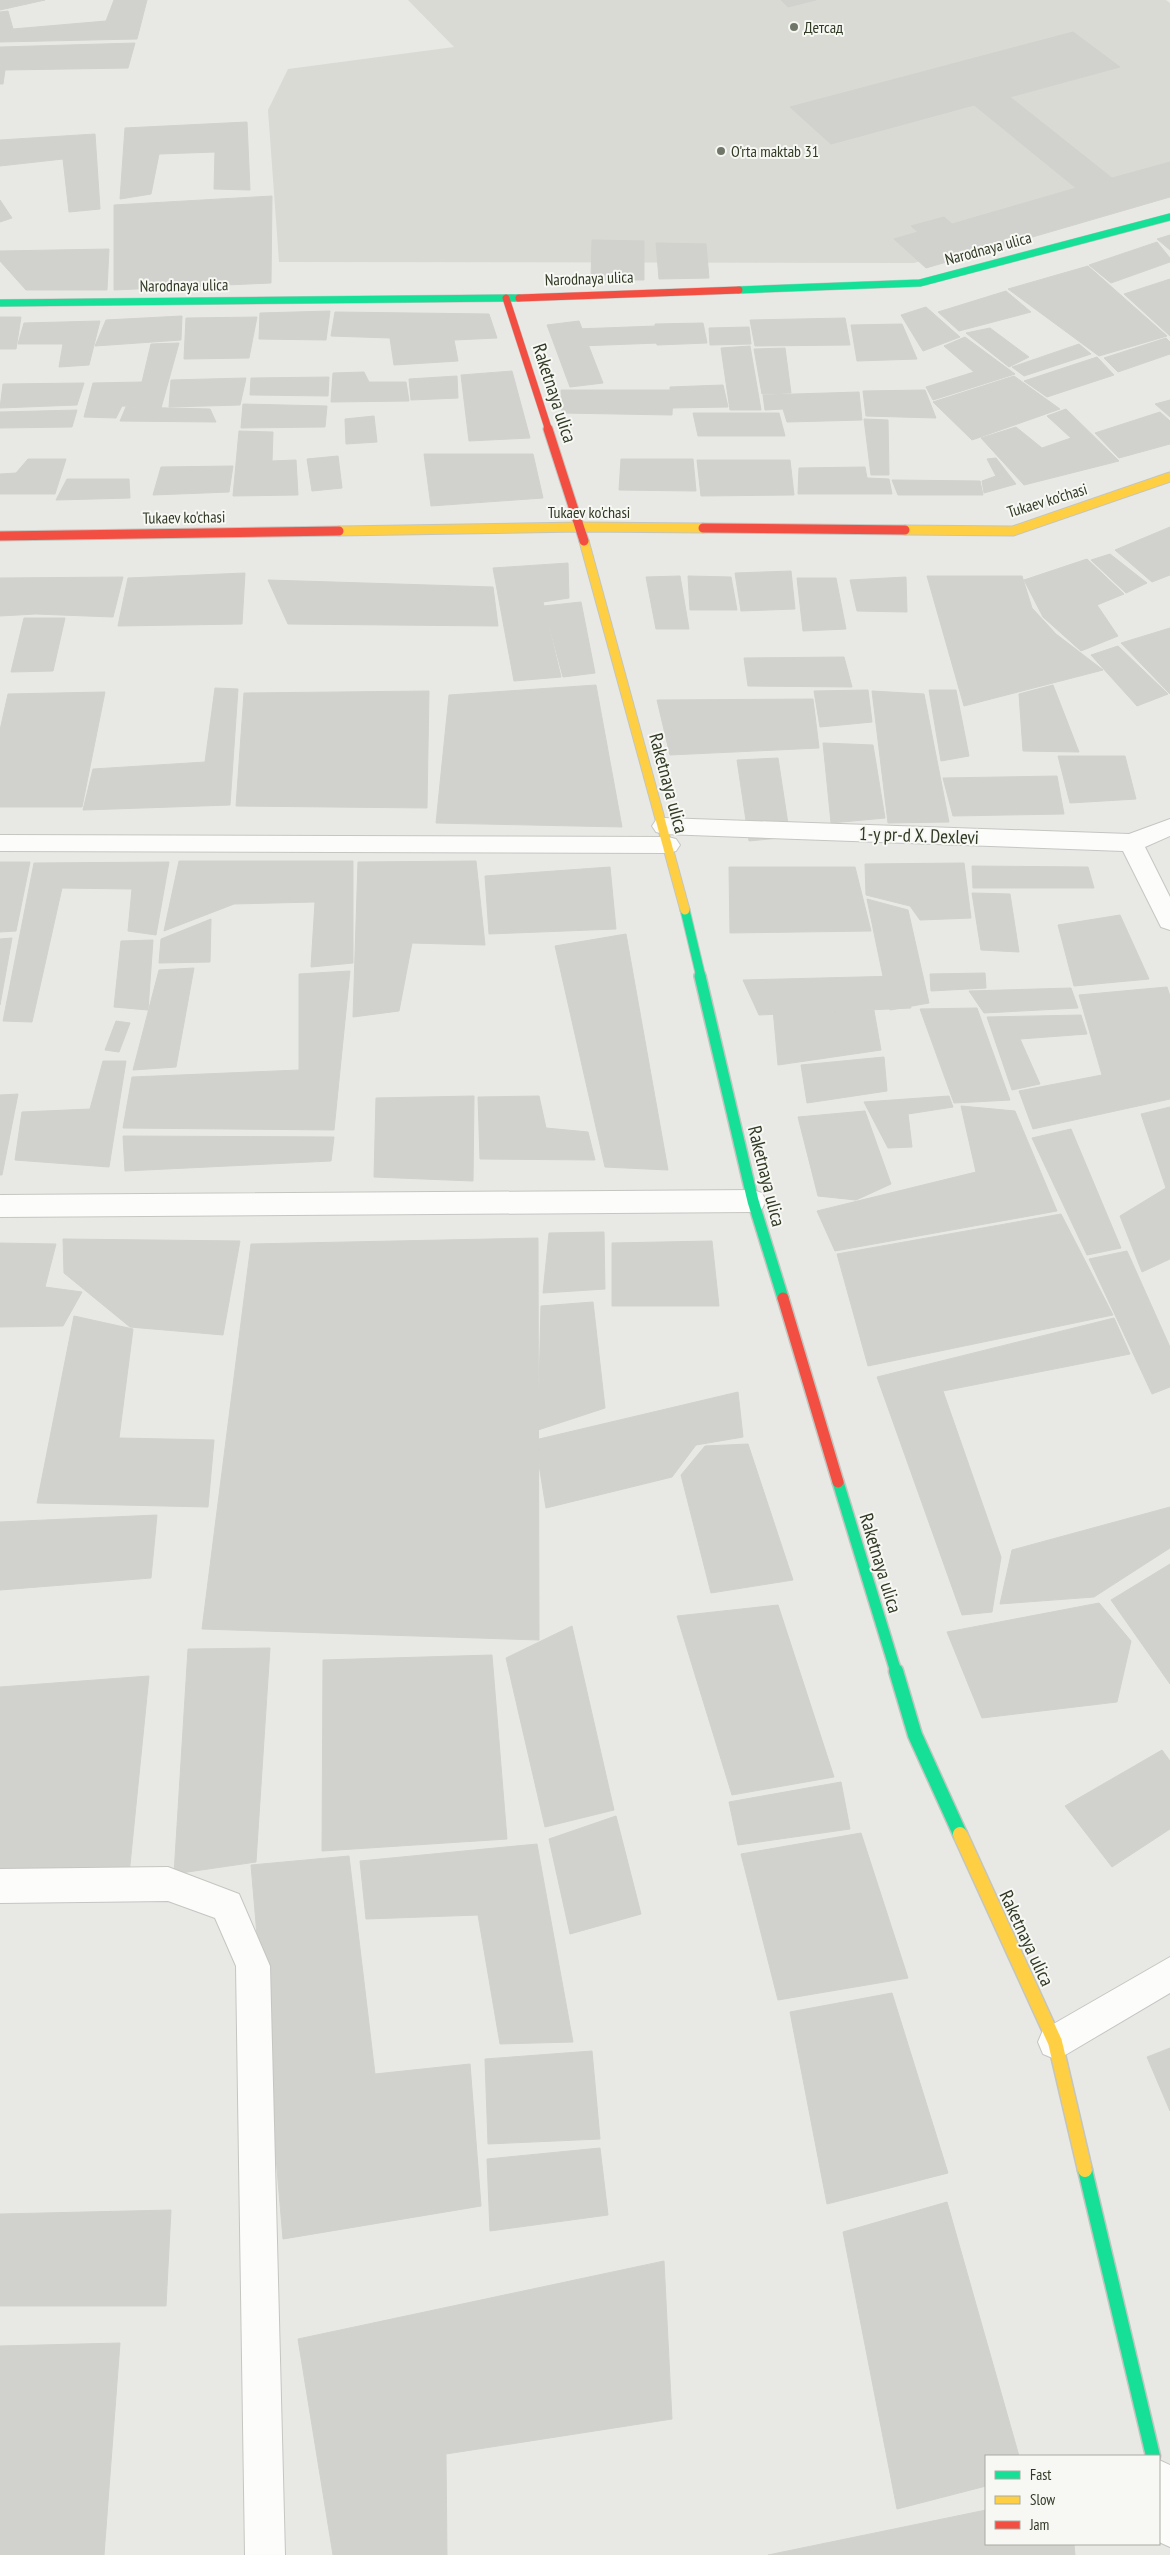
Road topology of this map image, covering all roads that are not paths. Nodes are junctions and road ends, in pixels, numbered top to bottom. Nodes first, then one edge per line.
1 (1170, 217) edge
2 (506, 298) junction
3 (0, 303) edge
4 (1170, 477) edge
5 (580, 527) junction
6 (0, 536) edge
7 (1170, 827) edge
8 (666, 835) junction
9 (0, 842) edge
10 (1131, 842) junction
11 (1170, 921) edge
12 (754, 1201) junction
13 (0, 1206) edge
14 (0, 1886) edge
15 (1170, 1974) edge
16 (1055, 2042) junction
17 (1153, 2455) edge
18 (1160, 2484) edge
19 (1170, 2527) edge
20 (265, 2555) edge

1 - 2 street, Narodnaya ulica
2 - 3 street, Narodnaya ulica
2 - 5 street, Raketnaya ulica
4 - 5 street, Tukaev ko'chasi
5 - 6 street, Tukaev ko'chasi
5 - 8 street, Raketnaya ulica
7 - 10 street, 1-y pr-d X. Dexlevi
8 - 9 street, 1-y pr-d X. Dexlevi
8 - 10 street, 1-y pr-d X. Dexlevi
8 - 12 street, Raketnaya ulica
10 - 11 street
12 - 13 street
12 - 16 street, Raketnaya ulica
14 - 20 street
15 - 16 street
16 - 17 street, Raketnaya ulica
18 - 19 street

